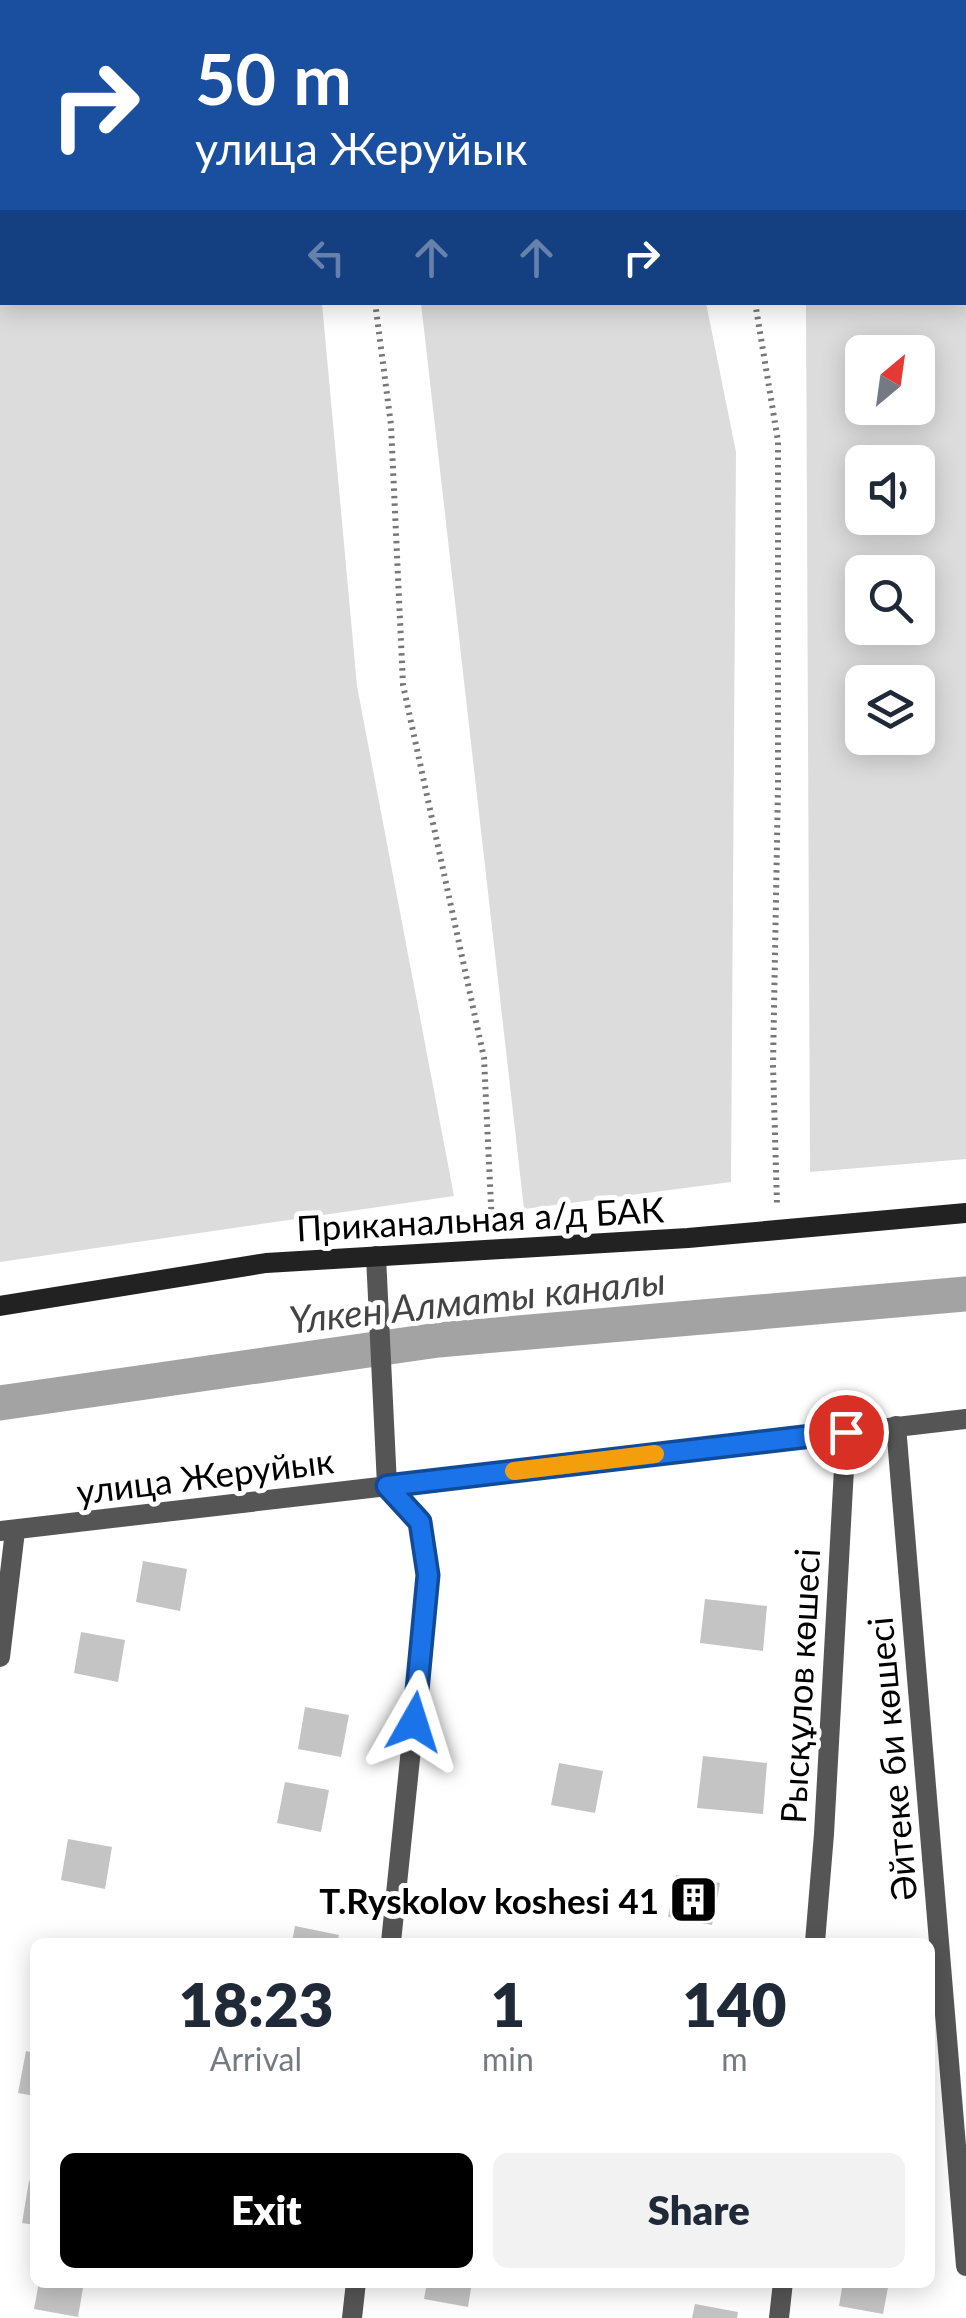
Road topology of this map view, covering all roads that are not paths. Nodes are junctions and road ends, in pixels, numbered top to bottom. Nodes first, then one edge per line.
1 (966, 1213) edge
2 (376, 1256) junction
3 (0, 1306) edge
4 (966, 1420) edge
5 (896, 1426) junction
6 (846, 1432) junction
7 (387, 1486) junction
8 (7, 1531) edge
9 (0, 1658) edge
10 (391, 1938) edge
11 (814, 1938) edge
12 (966, 2266) edge
13 (355, 2288) edge
14 (782, 2288) edge
15 (352, 2318) edge
16 (779, 2318) edge

1 - 2 street, Приканальная а/д БАК
2 - 3 street, Приканальная а/д БАК
2 - 7 street
4 - 5 street
5 - 6 street, улица Жеруйык
5 - 12 street, Әйтеке би көшесі
6 - 7 street, улица Жеруйык
6 - 11 street, Рысқұлов көшесі
7 - 8 street, улица Жеруйык
7 - 10 street
8 - 9 street
13 - 15 street
14 - 16 street

